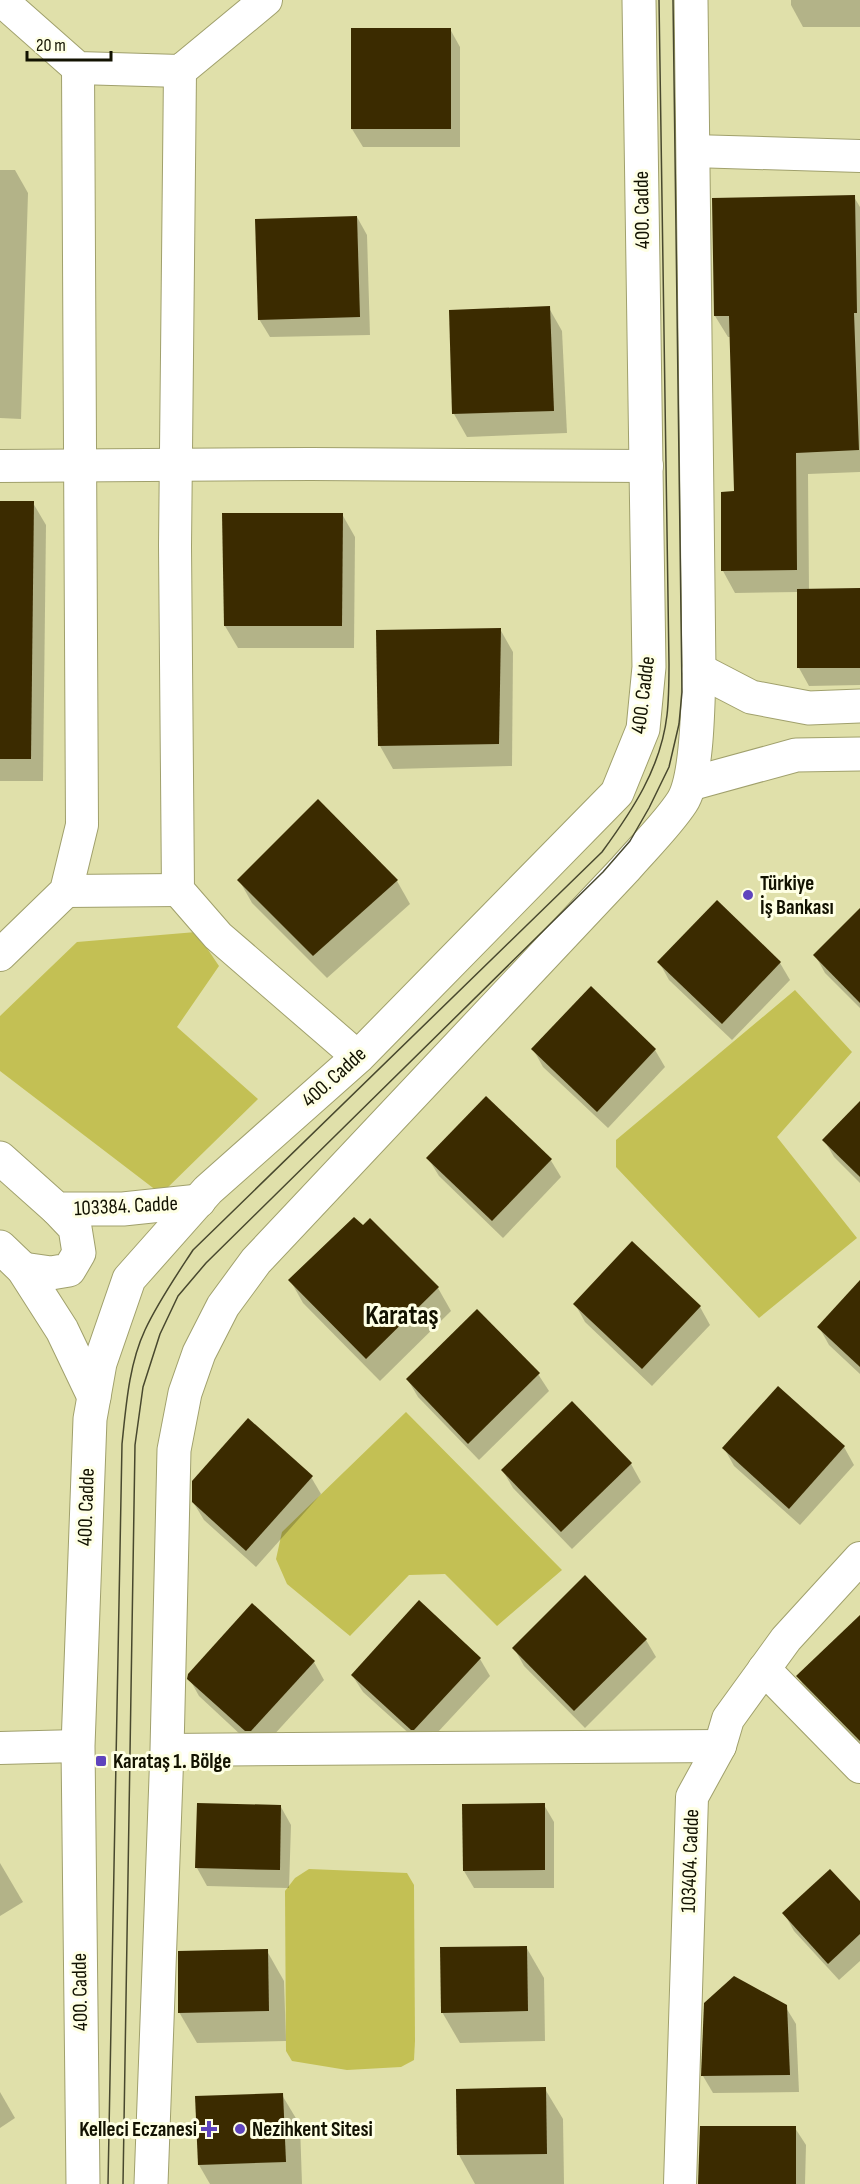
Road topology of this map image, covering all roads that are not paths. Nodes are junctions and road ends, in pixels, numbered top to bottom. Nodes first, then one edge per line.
1 (1, 0) edge
2 (266, 0) edge
3 (639, 0) edge
4 (691, 0) edge
5 (78, 68) junction
6 (180, 70) junction
7 (693, 151) junction
8 (860, 156) edge
9 (176, 465) junction
10 (0, 466) edge
11 (647, 466) junction
12 (80, 467) junction
13 (699, 670) junction
14 (860, 706) edge
15 (860, 754) edge
16 (690, 784) junction
17 (178, 890) junction
18 (66, 891) junction
19 (0, 955) edge
20 (358, 1058) junction
21 (0, 1158) edge
22 (198, 1201) junction
23 (57, 1209) junction
24 (0, 1247) edge
25 (23, 1269) junction
26 (94, 1397) junction
27 (860, 1558) edge
28 (764, 1670) junction
29 (78, 1746) junction
30 (720, 1746) junction
31 (0, 1748) edge
32 (167, 1750) junction
33 (860, 1767) edge
34 (82, 2184) edge
35 (151, 2184) edge
36 (680, 2184) edge

1 - 5 street
2 - 6 street
3 - 11 main road, 400. Cadde
4 - 7 main road
5 - 6 street
5 - 12 street
6 - 9 street
7 - 8 street
7 - 13 main road
9 - 11 street
9 - 12 street
9 - 17 street
10 - 12 street
11 - 20 main road, 400. Cadde
12 - 18 street
13 - 14 main road
13 - 16 main road
15 - 16 main road
16 - 32 main road
17 - 18 street
17 - 20 street
18 - 19 street
20 - 22 main road, 400. Cadde
21 - 23 main road, 103384. Cadde
22 - 23 main road, 103384. Cadde
22 - 26 main road, 400. Cadde
23 - 25 main road
24 - 25 main road
25 - 26 main road
26 - 29 main road, 400. Cadde
27 - 28 street, 103404. Cadde
28 - 30 street, 103404. Cadde
28 - 33 street
29 - 31 street
29 - 34 main road, 400. Cadde
30 - 32 street
30 - 36 street, 103404. Cadde
32 - 35 main road

